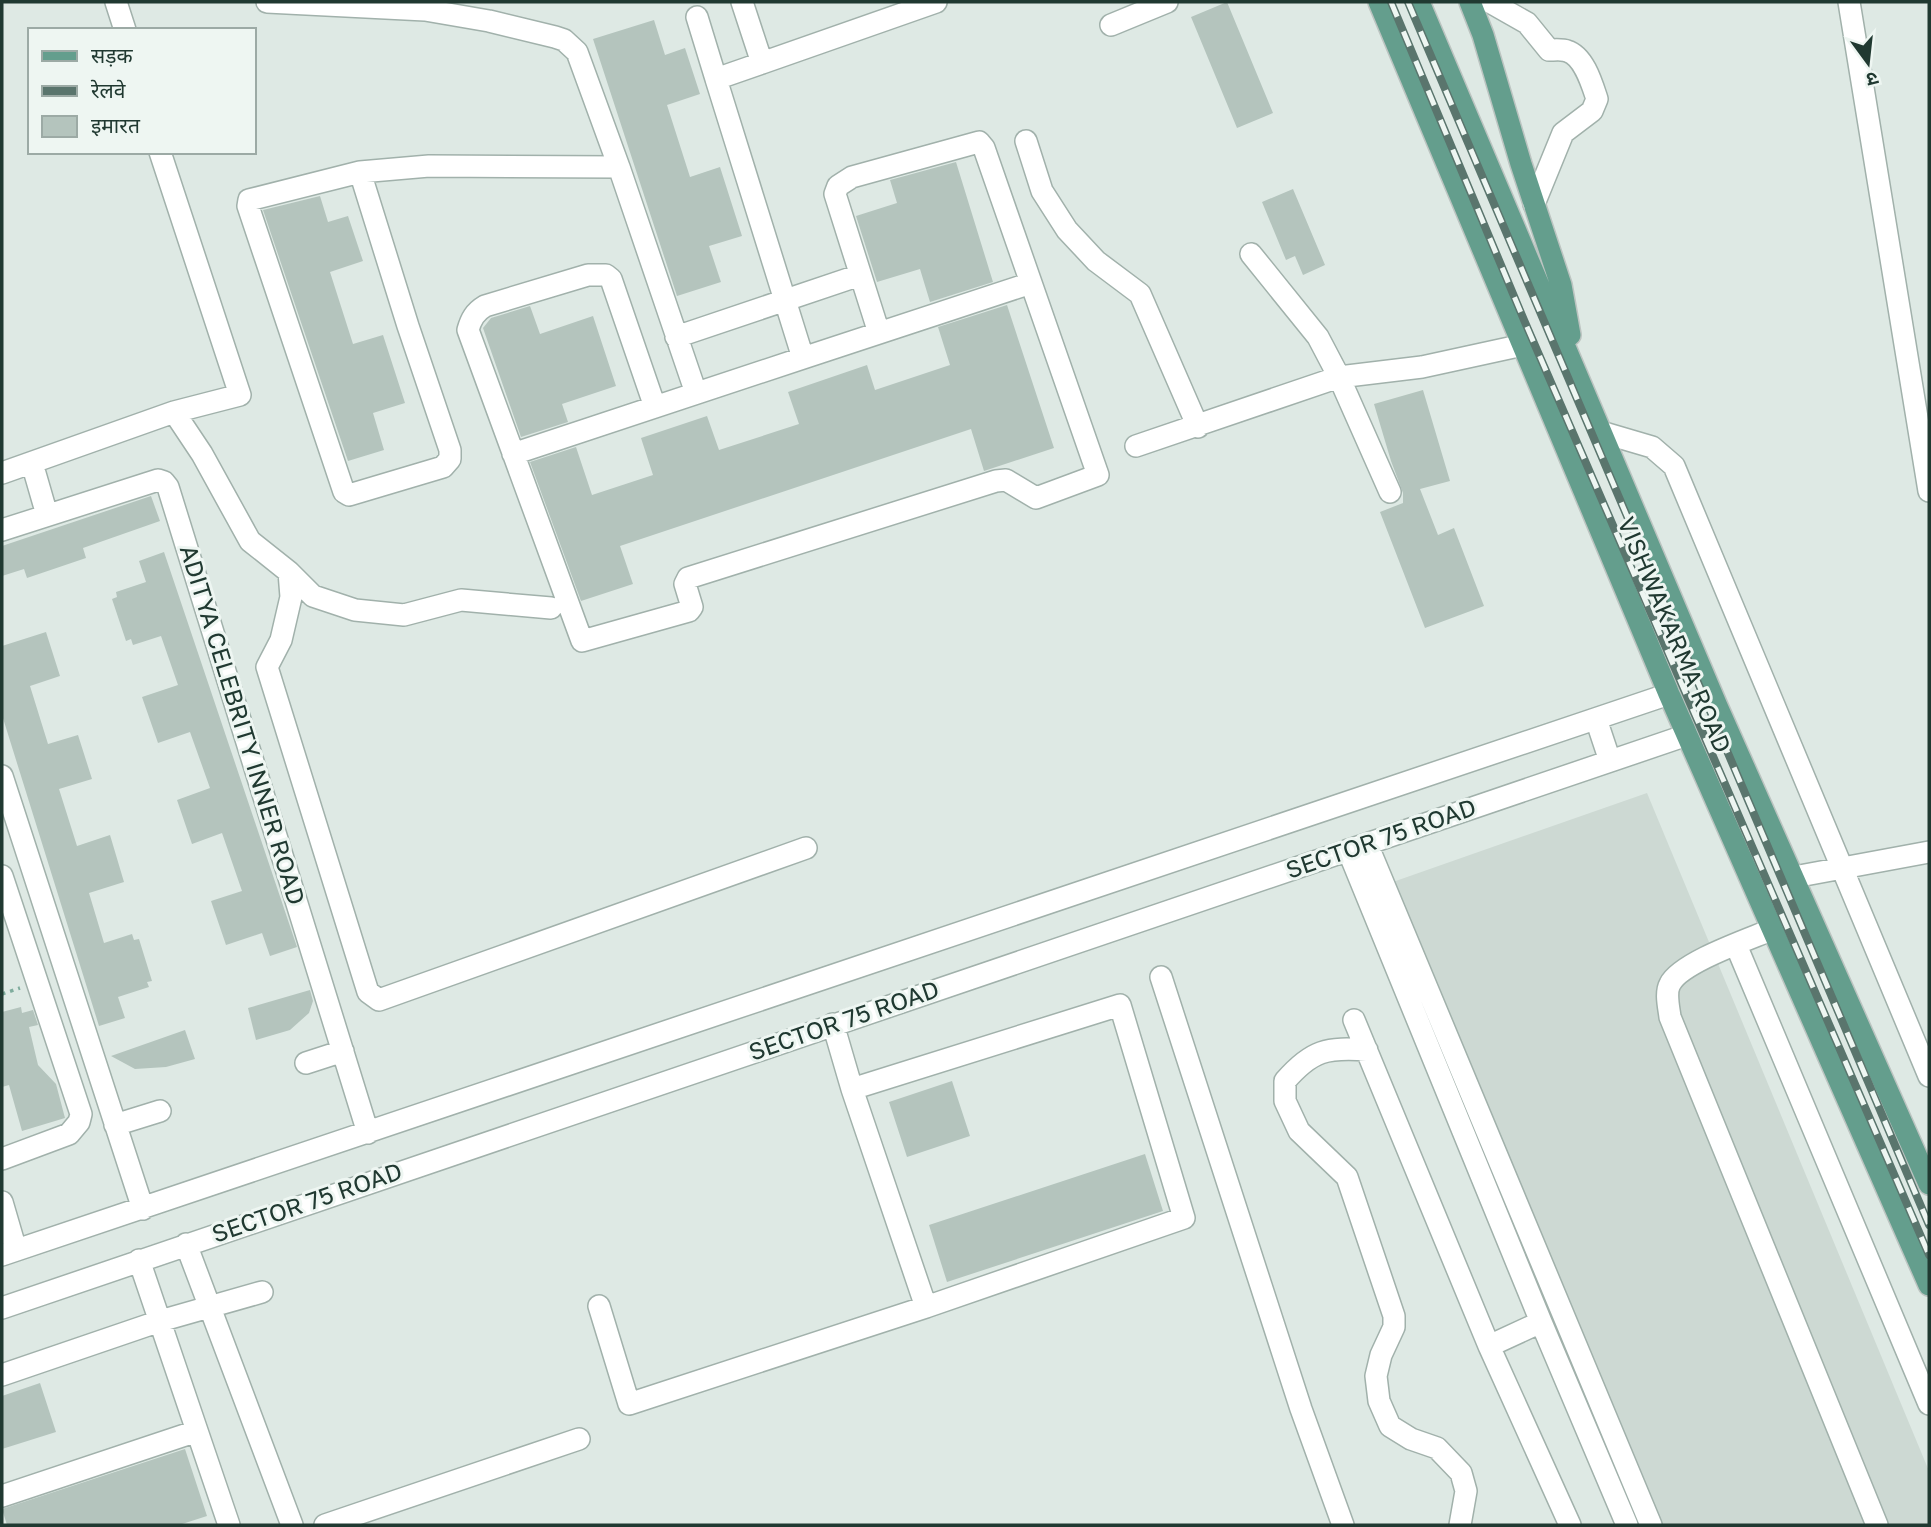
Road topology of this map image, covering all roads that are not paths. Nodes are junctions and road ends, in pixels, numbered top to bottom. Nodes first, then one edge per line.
1 (116, 2) edge
2 (267, 2) edge
3 (451, 2) edge
4 (741, 2) edge
5 (936, 2) edge
6 (1167, 2) edge
7 (1379, 2) edge
8 (1419, 2) edge
9 (1470, 2) edge
10 (1490, 2) edge
11 (1849, 2) edge
12 (333, 4) edge
13 (896, 9) edge
14 (425, 10) junction
15 (697, 17) dead end
16 (1111, 25) dead end
17 (123, 28) edge
18 (762, 63) junction
19 (716, 79) junction
20 (1026, 141) dead end
21 (161, 154) edge
22 (619, 167) junction
23 (360, 172) junction
24 (1534, 204) junction
25 (1251, 254) dead end
26 (860, 275) junction
27 (1031, 283) junction
28 (785, 300) junction
29 (879, 333) junction
30 (676, 337) junction
31 (1522, 345) junction
32 (803, 358) junction
33 (1577, 374) junction
34 (1339, 377) junction
35 (696, 393) junction
36 (655, 407) junction
37 (174, 412) junction
38 (1198, 427) junction
39 (1601, 432) junction
40 (1136, 446) dead end
41 (513, 454) junction
42 (32, 463) junction
43 (2, 473) edge
44 (1929, 491) edge
45 (1390, 492) dead end
46 (47, 515) junction
47 (2, 530) edge
48 (289, 572) junction
49 (551, 608) dead end
50 (1669, 694) junction
51 (1596, 719) junction
52 (1687, 735) junction
53 (1610, 761) junction
54 (2, 776) edge
55 (1357, 847) junction
56 (806, 848) dead end
57 (1929, 852) edge
58 (1844, 868) junction
59 (2, 876) edge
60 (1794, 877) junction
61 (1773, 929) junction
62 (1736, 945) junction
63 (1161, 977) dead end
64 (1354, 1020) dead end
65 (833, 1024) junction
66 (1367, 1050) junction
67 (343, 1051) junction
68 (306, 1063) dead end
69 (1929, 1076) edge
70 (852, 1089) junction
71 (160, 1111) dead end
72 (115, 1125) junction
73 (368, 1133) junction
74 (1923, 1155) edge
75 (2, 1159) edge
76 (1929, 1184) edge
77 (2, 1202) edge
78 (143, 1209) junction
79 (186, 1244) junction
80 (9, 1252) edge
81 (139, 1260) junction
82 (1929, 1285) edge
83 (262, 1292) dead end
84 (599, 1306) dead end
85 (926, 1307) junction
86 (2, 1308) edge
87 (210, 1308) junction
88 (160, 1321) junction
89 (1541, 1322) junction
90 (1489, 1346) junction
91 (2, 1375) edge
92 (1929, 1404) edge
93 (197, 1431) junction
94 (579, 1439) dead end
95 (2, 1496) edge
96 (229, 1525) edge
97 (292, 1525) edge
98 (325, 1525) edge
99 (1343, 1525) edge
100 (1460, 1525) edge
101 (1570, 1525) edge
102 (1627, 1525) edge
103 (1651, 1525) edge
104 (1877, 1525) edge

1 - 17 street
2 - 12 street
3 - 14 street
4 - 18 street
5 - 13 street
6 - 16 street
7 - 31 main road, VISHWAKARMA ROAD
8 - 33 main road, VISHWAKARMA ROAD
9 - 24 main road
10 - 24 street
11 - 44 street
12 - 14 street
13 - 18 street
14 - 22 street
15 - 19 street
18 - 19 street
19 - 28 street
20 - 38 street
21 - 37 street
22 - 23 street
22 - 30 street
23 - 23 street
24 - 33 main road
25 - 34 street
26 - 27 street
26 - 28 street
26 - 29 street
27 - 29 street
27 - 41 street
28 - 30 street
28 - 32 street
29 - 32 street
30 - 35 street
31 - 34 street
31 - 50 main road, VISHWAKARMA ROAD
32 - 35 street
33 - 39 main road, VISHWAKARMA ROAD
34 - 38 street
34 - 45 street
35 - 36 street
36 - 41 street
36 - 41 street
37 - 42 street
37 - 48 street
38 - 40 street
39 - 58 street
39 - 60 main road, VISHWAKARMA ROAD
42 - 43 street
42 - 46 street
46 - 47 street, ADITYA CELEBRITY INNER ROAD
46 - 67 street, ADITYA CELEBRITY INNER ROAD
48 - 49 street
48 - 56 street
50 - 51 street, SECTOR 75 ROAD
50 - 52 main road, VISHWAKARMA ROAD
51 - 53 street
51 - 73 street, SECTOR 75 ROAD
52 - 53 street, SECTOR 75 ROAD
52 - 61 main road, VISHWAKARMA ROAD
53 - 55 street, SECTOR 75 ROAD
54 - 72 street
55 - 65 street, SECTOR 75 ROAD
55 - 89 street
55 - 103 street
57 - 58 street
58 - 60 street
58 - 69 street
59 - 75 street
60 - 74 main road, VISHWAKARMA ROAD
61 - 62 street
61 - 82 main road, VISHWAKARMA ROAD
62 - 92 street
62 - 104 street
63 - 99 street
64 - 66 street
65 - 70 street
65 - 79 street, SECTOR 75 ROAD
66 - 90 street
66 - 100 street
67 - 68 street
67 - 73 street, ADITYA CELEBRITY INNER ROAD
70 - 85 street
70 - 85 street
71 - 72 street
72 - 78 street
73 - 78 street, SECTOR 75 ROAD
74 - 76 main road, VISHWAKARMA ROAD
77 - 80 street
78 - 80 street, SECTOR 75 ROAD
79 - 81 street, SECTOR 75 ROAD
79 - 87 street
81 - 86 street, SECTOR 75 ROAD
81 - 88 street
83 - 87 street
84 - 85 street
87 - 88 street
87 - 97 street
88 - 91 street
88 - 93 street
89 - 90 street
89 - 102 street
90 - 101 street
93 - 95 street
93 - 96 street
94 - 98 street

